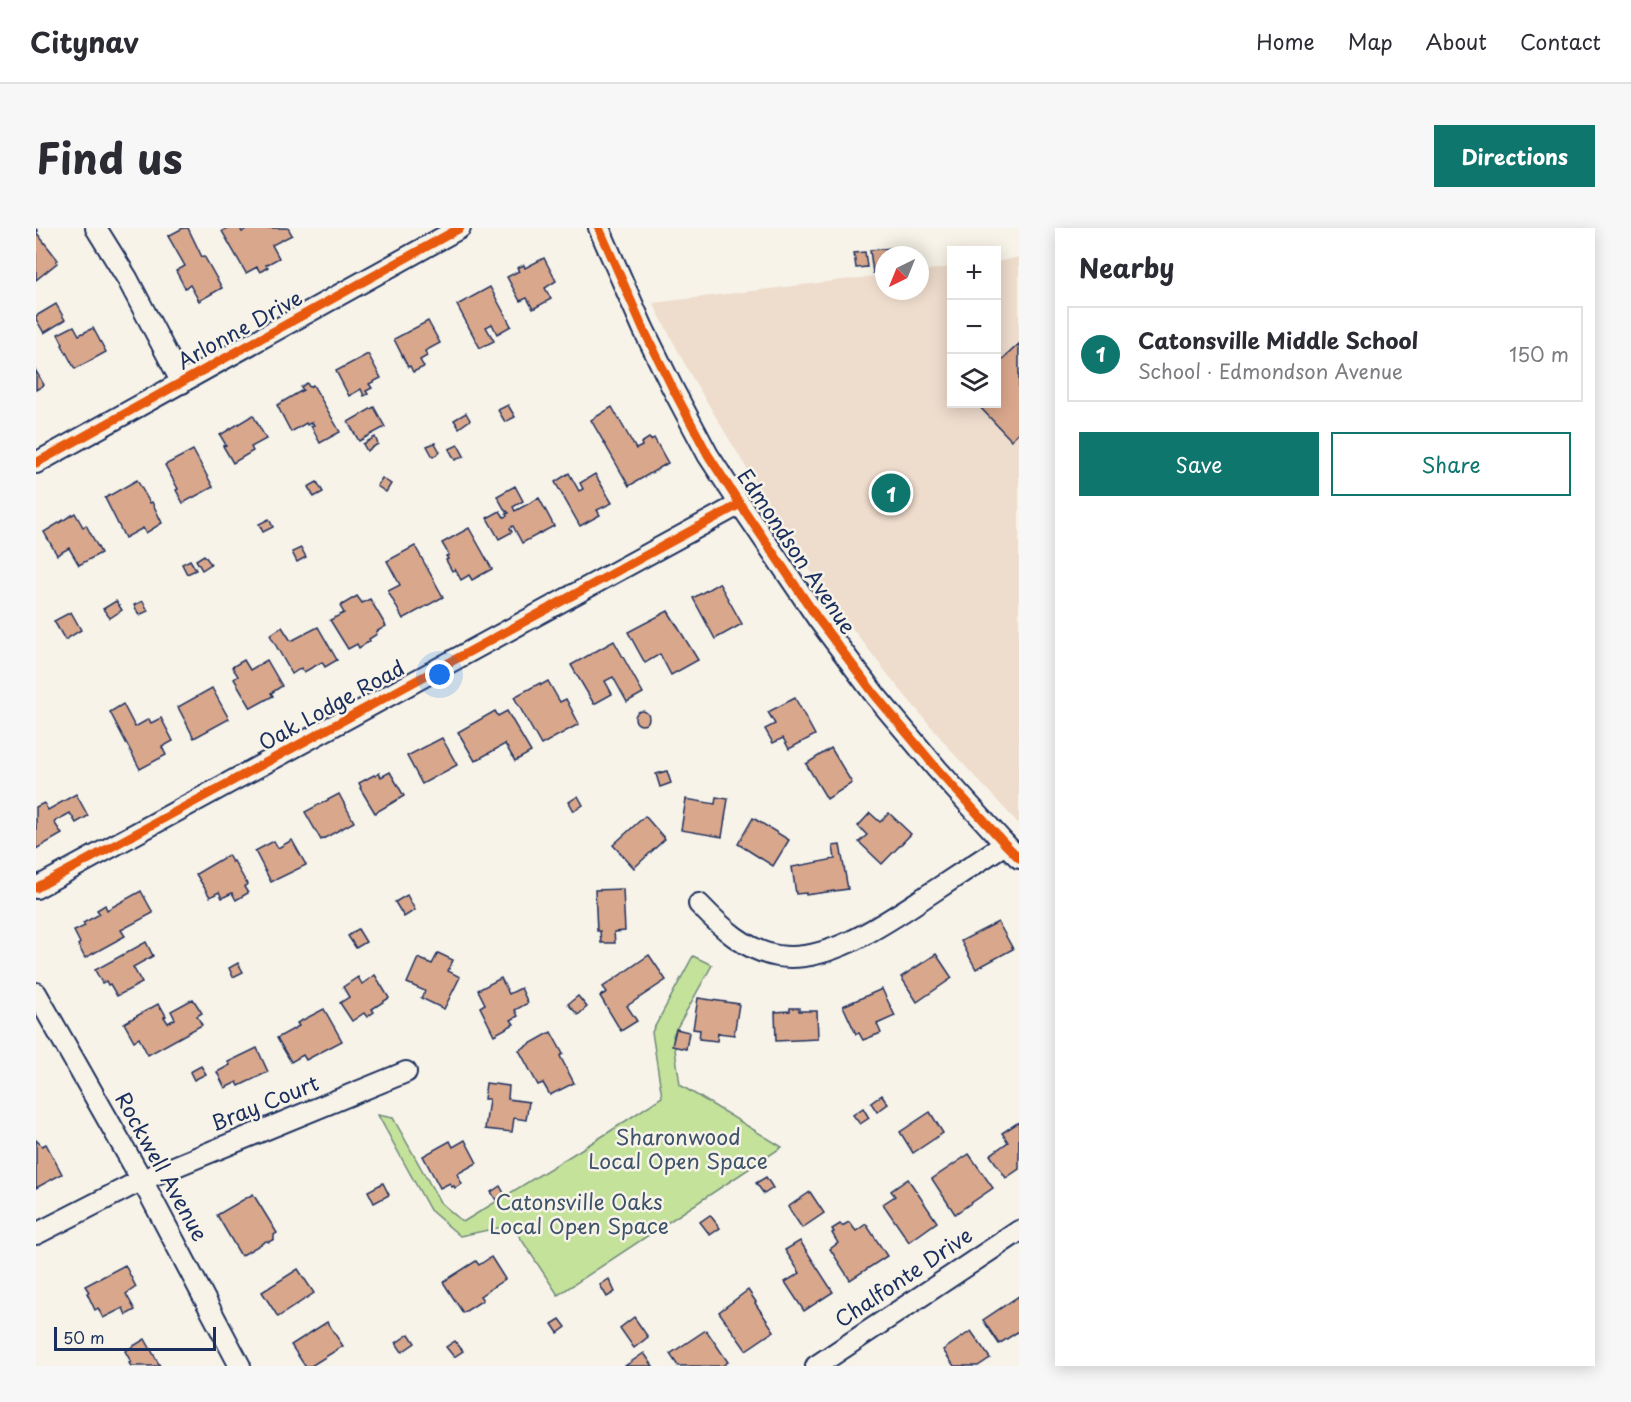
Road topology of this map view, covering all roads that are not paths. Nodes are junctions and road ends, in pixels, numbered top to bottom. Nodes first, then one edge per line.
1 (96, 228) edge
2 (460, 228) edge
3 (599, 228) edge
4 (182, 383) junction
5 (36, 463) edge
6 (740, 504) junction
7 (1012, 851) edge
8 (36, 888) edge
9 (699, 904) dead end
10 (36, 993) edge
11 (406, 1072) dead end
12 (142, 1180) junction
13 (1019, 1231) edge
14 (36, 1234) edge
15 (240, 1366) edge
16 (816, 1366) edge

1 - 4 street
2 - 4 street, Arlonne Drive
3 - 6 street, Edmondson Avenue
4 - 5 street, Arlonne Drive
6 - 7 street, Edmondson Avenue
6 - 8 street, Oak Lodge Road
7 - 9 street
10 - 12 street, Rockwell Avenue
11 - 12 street, Bray Court
12 - 14 street, Bray Court
12 - 15 street, Rockwell Avenue
13 - 16 street, Chalfonte Drive

